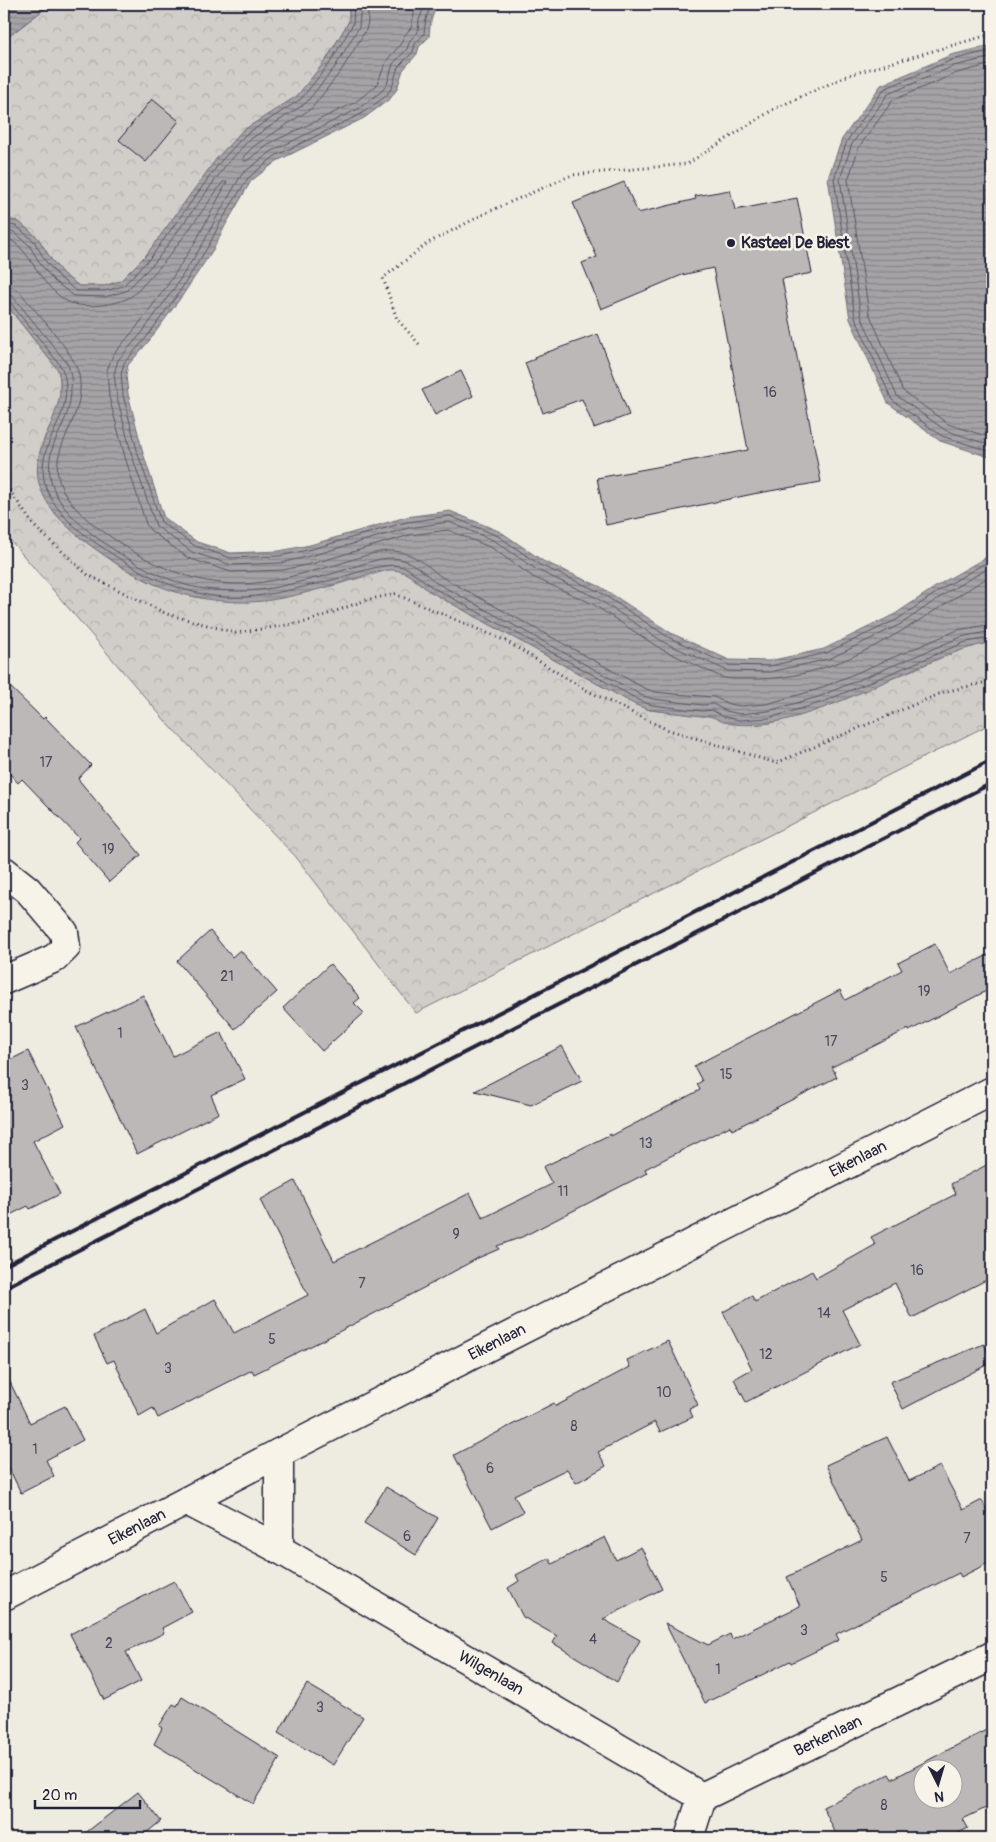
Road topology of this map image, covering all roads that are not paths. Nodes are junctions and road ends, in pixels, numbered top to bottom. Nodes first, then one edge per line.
1 (4, 871) edge
2 (4, 980) edge
3 (992, 1091) edge
4 (279, 1453) junction
5 (188, 1501) junction
6 (279, 1550) junction
7 (4, 1596) edge
8 (992, 1656) edge
9 (702, 1797) junction
10 (689, 1838) edge

1 - 2 street
3 - 4 street, Eikenlaan
4 - 5 street, Eikenlaan
4 - 6 street
5 - 6 street, Wilgenlaan
5 - 7 street, Eikenlaan
6 - 9 street, Wilgenlaan
8 - 9 street, Berkenlaan
9 - 10 street

